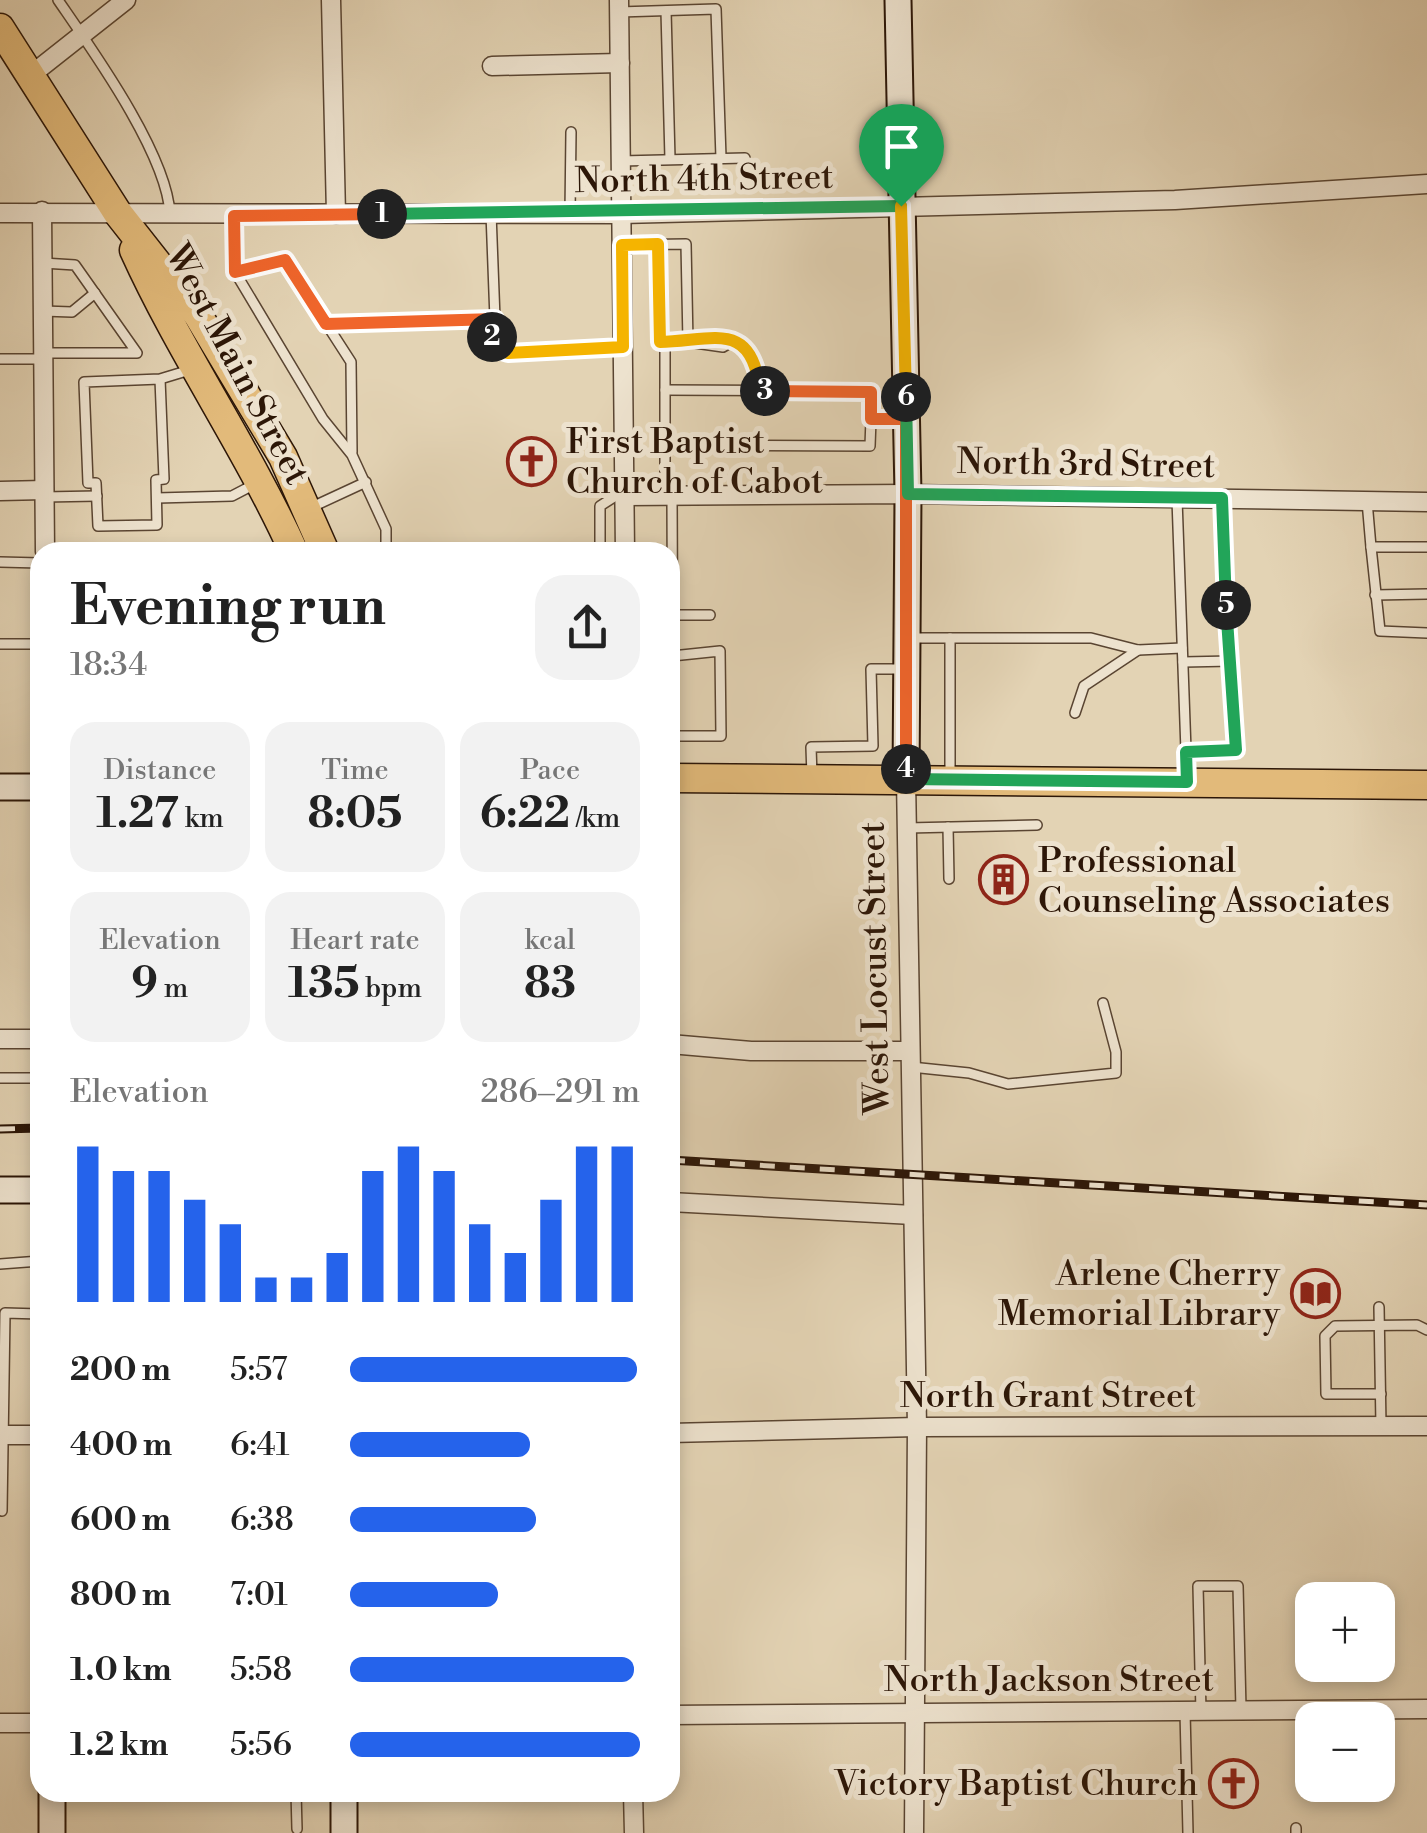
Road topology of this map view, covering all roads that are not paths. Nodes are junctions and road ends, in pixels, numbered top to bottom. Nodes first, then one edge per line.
1 (58, 0) edge
2 (126, 0) edge
3 (331, 0) edge
4 (898, 0) edge
5 (718, 5) edge
6 (619, 6) edge
7 (666, 10) junction
8 (0, 28) edge
9 (82, 35) junction
10 (620, 63) junction
11 (492, 66) dead end
12 (31, 75) junction
13 (571, 132) dead end
14 (721, 158) junction
15 (745, 158) dead end
16 (670, 160) junction
17 (621, 161) junction
18 (1427, 184) edge
19 (901, 206) junction
20 (42, 212) junction
21 (117, 212) junction
22 (0, 213) edge
23 (570, 213) junction
24 (170, 214) junction
25 (336, 214) junction
26 (491, 214) junction
27 (621, 214) junction
28 (234, 216) junction
29 (658, 244) junction
30 (622, 245) junction
31 (42, 263) junction
32 (235, 272) junction
33 (95, 293) junction
34 (43, 311) junction
35 (495, 319) junction
36 (326, 324) junction
37 (665, 342) junction
38 (688, 342) junction
39 (623, 347) junction
40 (43, 356) junction
41 (0, 359) edge
42 (194, 368) junction
43 (160, 380) junction
44 (665, 390) junction
45 (760, 391) junction
46 (871, 419) junction
47 (906, 419) junction
48 (665, 445) junction
49 (352, 455) junction
50 (262, 480) junction
51 (366, 482) junction
52 (0, 491) edge
53 (625, 493) junction
54 (44, 494) junction
55 (908, 494) junction
56 (97, 496) junction
57 (668, 496) junction
58 (1176, 497) junction
59 (156, 498) junction
60 (1222, 498) junction
61 (1367, 501) junction
62 (1427, 502) edge
63 (310, 508) junction
64 (45, 542) edge
65 (290, 542) edge
66 (322, 542) edge
67 (386, 542) edge
68 (600, 542) edge
69 (625, 542) edge
70 (670, 542) edge
71 (1371, 547) junction
72 (1427, 547) edge
73 (0, 562) edge
74 (30, 562) edge
75 (1427, 594) edge
76 (1375, 595) junction
77 (680, 615) edge
78 (710, 615) dead end
79 (1427, 633) edge
80 (907, 638) junction
81 (950, 638) junction
82 (0, 644) edge
83 (30, 644) edge
84 (1182, 648) junction
85 (1138, 650) junction
86 (680, 655) edge
87 (1232, 661) junction
88 (1183, 662) junction
89 (907, 669) junction
90 (1075, 713) dead end
91 (680, 736) edge
92 (1186, 752) junction
93 (680, 778) edge
94 (812, 778) junction
95 (906, 779) junction
96 (950, 780) junction
97 (1187, 782) junction
98 (1427, 785) edge
99 (0, 786) edge
100 (30, 787) edge
101 (1037, 825) dead end
102 (907, 828) junction
103 (948, 828) junction
104 (949, 879) dead end
105 (1103, 1003) dead end
106 (0, 1039) edge
107 (30, 1039) edge
108 (680, 1045) edge
109 (910, 1059) junction
110 (0, 1078) edge
111 (30, 1078) edge
112 (0, 1190) edge
113 (30, 1190) edge
114 (680, 1203) edge
115 (913, 1215) junction
116 (30, 1262) edge
117 (0, 1264) edge
118 (1379, 1307) dead end
119 (30, 1314) edge
120 (1380, 1325) junction
121 (1427, 1330) edge
122 (1381, 1394) junction
123 (1381, 1426) junction
124 (1427, 1426) edge
125 (917, 1427) junction
126 (680, 1434) edge
127 (2, 1435) edge
128 (30, 1435) edge
129 (2, 1512) edge
130 (914, 1710) junction
131 (1427, 1710) edge
132 (1193, 1712) junction
133 (1241, 1712) junction
134 (680, 1715) edge
135 (0, 1723) edge
136 (30, 1723) edge
137 (52, 1802) edge
138 (296, 1802) edge
139 (344, 1802) edge
140 (633, 1802) edge
141 (297, 1829) dead end
142 (52, 1833) edge
143 (344, 1833) edge
144 (634, 1833) edge
145 (914, 1833) edge
146 (1188, 1833) edge

1 - 9 lane
2 - 9 street
3 - 25 street
4 - 19 street, West Locust Street
5 - 7 lane
5 - 14 lane
6 - 7 lane
6 - 10 street
7 - 16 lane
8 - 12 main road, West Main Street
9 - 12 street
9 - 24 lane
10 - 11 street
10 - 17 street
12 - 21 main road, West Main Street
13 - 23 lane
14 - 15 lane
14 - 16 lane
16 - 17 lane
17 - 27 street
18 - 19 street, North 4th Street
19 - 27 street, North 4th Street
19 - 47 street, West Locust Street
20 - 21 street, North 4th Street
20 - 22 street, North 4th Street
20 - 31 street
21 - 24 street, North 4th Street
21 - 42 main road, West Main Street
21 - 63 main road, West Main Street
23 - 26 street, North 4th Street
23 - 27 street, North 4th Street
24 - 28 street, North 4th Street
25 - 26 street, North 4th Street
25 - 28 street, North 4th Street
26 - 35 lane
27 - 30 street
28 - 32 lane
29 - 30 lane
29 - 37 lane
29 - 38 lane
30 - 39 street
31 - 33 lane
31 - 34 street
32 - 36 lane
32 - 49 lane
33 - 34 lane
33 - 40 lane
34 - 40 street
35 - 36 lane
35 - 39 lane
36 - 49 lane
37 - 38 lane
37 - 44 lane
38 - 45 lane
39 - 53 street
40 - 41 lane
40 - 54 street
42 - 43 lane
42 - 50 main road, West Main Street
43 - 56 lane
43 - 59 lane
44 - 45 lane
44 - 48 lane
45 - 46 lane
46 - 47 lane
46 - 48 lane
47 - 55 street, West Locust Street
48 - 57 lane
49 - 51 lane
50 - 59 lane
50 - 65 main road, West Main Street
51 - 63 lane
51 - 67 lane
52 - 54 street
53 - 57 street, North 3rd Street
53 - 68 lane
53 - 69 street
54 - 56 lane
54 - 64 street
55 - 57 street, North 3rd Street
55 - 58 street, North 3rd Street
55 - 80 street, West Locust Street
56 - 59 lane
57 - 70 lane
58 - 60 street, North 3rd Street
58 - 84 lane
60 - 61 street, North 3rd Street
60 - 87 lane
61 - 62 street, North 3rd Street
61 - 71 lane
63 - 66 main road, West Main Street
71 - 72 lane
71 - 76 lane
73 - 74 lane
75 - 76 lane
76 - 79 lane
77 - 78 lane
80 - 81 lane
80 - 89 street, West Locust Street
81 - 85 lane
81 - 96 lane
82 - 83 lane
84 - 85 lane
84 - 88 lane
85 - 90 lane
86 - 91 lane
87 - 88 lane
87 - 92 lane
88 - 92 lane
89 - 94 lane
89 - 95 street, West Locust Street
92 - 97 lane
93 - 94 main road
94 - 95 main road
95 - 96 main road
95 - 102 street, West Locust Street
96 - 97 main road
97 - 98 main road
99 - 100 street
101 - 103 lane
102 - 103 lane
102 - 109 street, West Locust Street
103 - 104 lane
105 - 109 lane
106 - 107 street
108 - 109 street
109 - 115 street, West Locust Street
110 - 111 lane
112 - 113 street
114 - 115 street
115 - 125 street, West Locust Street
116 - 117 lane
118 - 120 lane
119 - 127 lane
120 - 121 lane
120 - 122 lane
120 - 122 lane
122 - 123 lane
123 - 124 street, North Grant Street
123 - 125 street, North Grant Street
125 - 126 street, North Grant Street
125 - 130 street, West Locust Street
127 - 128 street
127 - 129 lane
130 - 132 street, North Jackson Street
130 - 134 street, North Jackson Street
130 - 145 street, West Locust Street
131 - 133 street, North Jackson Street
132 - 133 street, North Jackson Street
132 - 133 lane
132 - 146 lane
135 - 136 street
137 - 142 street
138 - 141 lane
139 - 143 street
140 - 144 street

